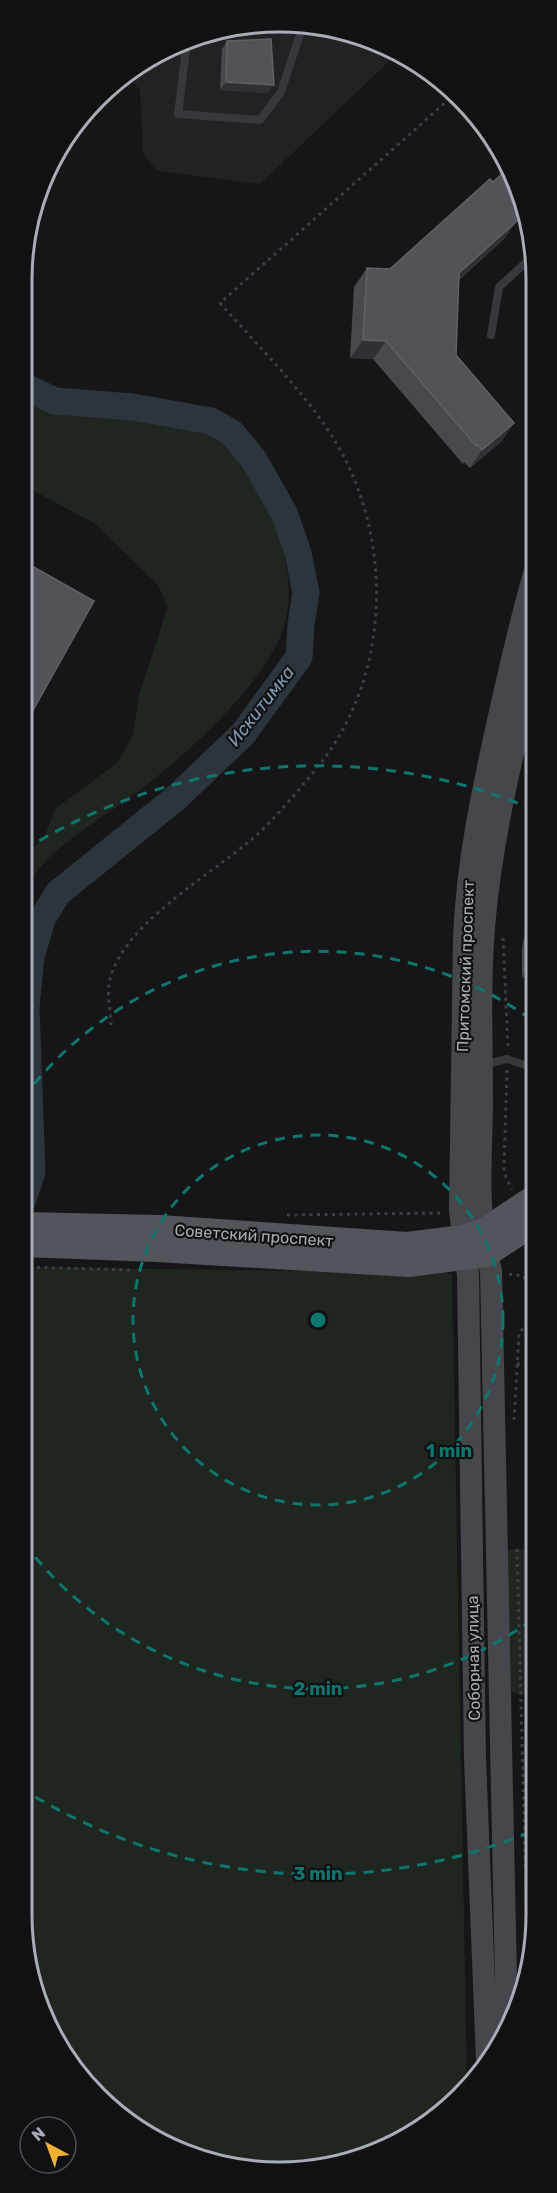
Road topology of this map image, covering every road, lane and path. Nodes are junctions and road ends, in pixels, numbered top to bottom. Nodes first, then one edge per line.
1 (300, 33) edge
2 (186, 49) edge
3 (448, 100) edge
4 (525, 263) edge
5 (491, 335) dead end
6 (526, 602) edge
7 (526, 698) edge
8 (503, 937) dead end
9 (111, 1025) dead end
10 (507, 1059) junction
11 (526, 1065) edge
12 (482, 1066) junction
13 (526, 1192) edge
14 (460, 1210) junction
15 (286, 1215) dead end
16 (32, 1226) edge
17 (526, 1226) edge
18 (158, 1239) junction
19 (32, 1244) edge
20 (474, 1245) junction
21 (32, 1267) edge
22 (132, 1270) dead end
23 (526, 1324) edge
24 (517, 1364) junction
25 (526, 1364) edge
26 (514, 1420) dead end
27 (484, 1537) junction
28 (517, 1548) dead end
29 (526, 1891) edge
30 (506, 2011) edge
31 (487, 2048) edge

1 - 2 lane
3 - 9 path
4 - 5 lane
6 - 14 main road, Притомский проспект
7 - 12 main road, Притомский проспект
8 - 10 path
10 - 11 lane
10 - 12 lane
10 - 13 path
12 - 20 main road, Притомский проспект
13 - 20 main road
14 - 15 path
14 - 20 main road, Притомский проспект
16 - 18 main road, Советский проспект
17 - 20 main road
18 - 19 main road, Советский проспект
18 - 20 main road, Советский проспект
20 - 27 main road, Соборная улица
21 - 22 path
23 - 24 path
24 - 25 path
24 - 26 path
27 - 30 main road, Соборная улица
27 - 31 main road, Соборная улица
28 - 29 path

